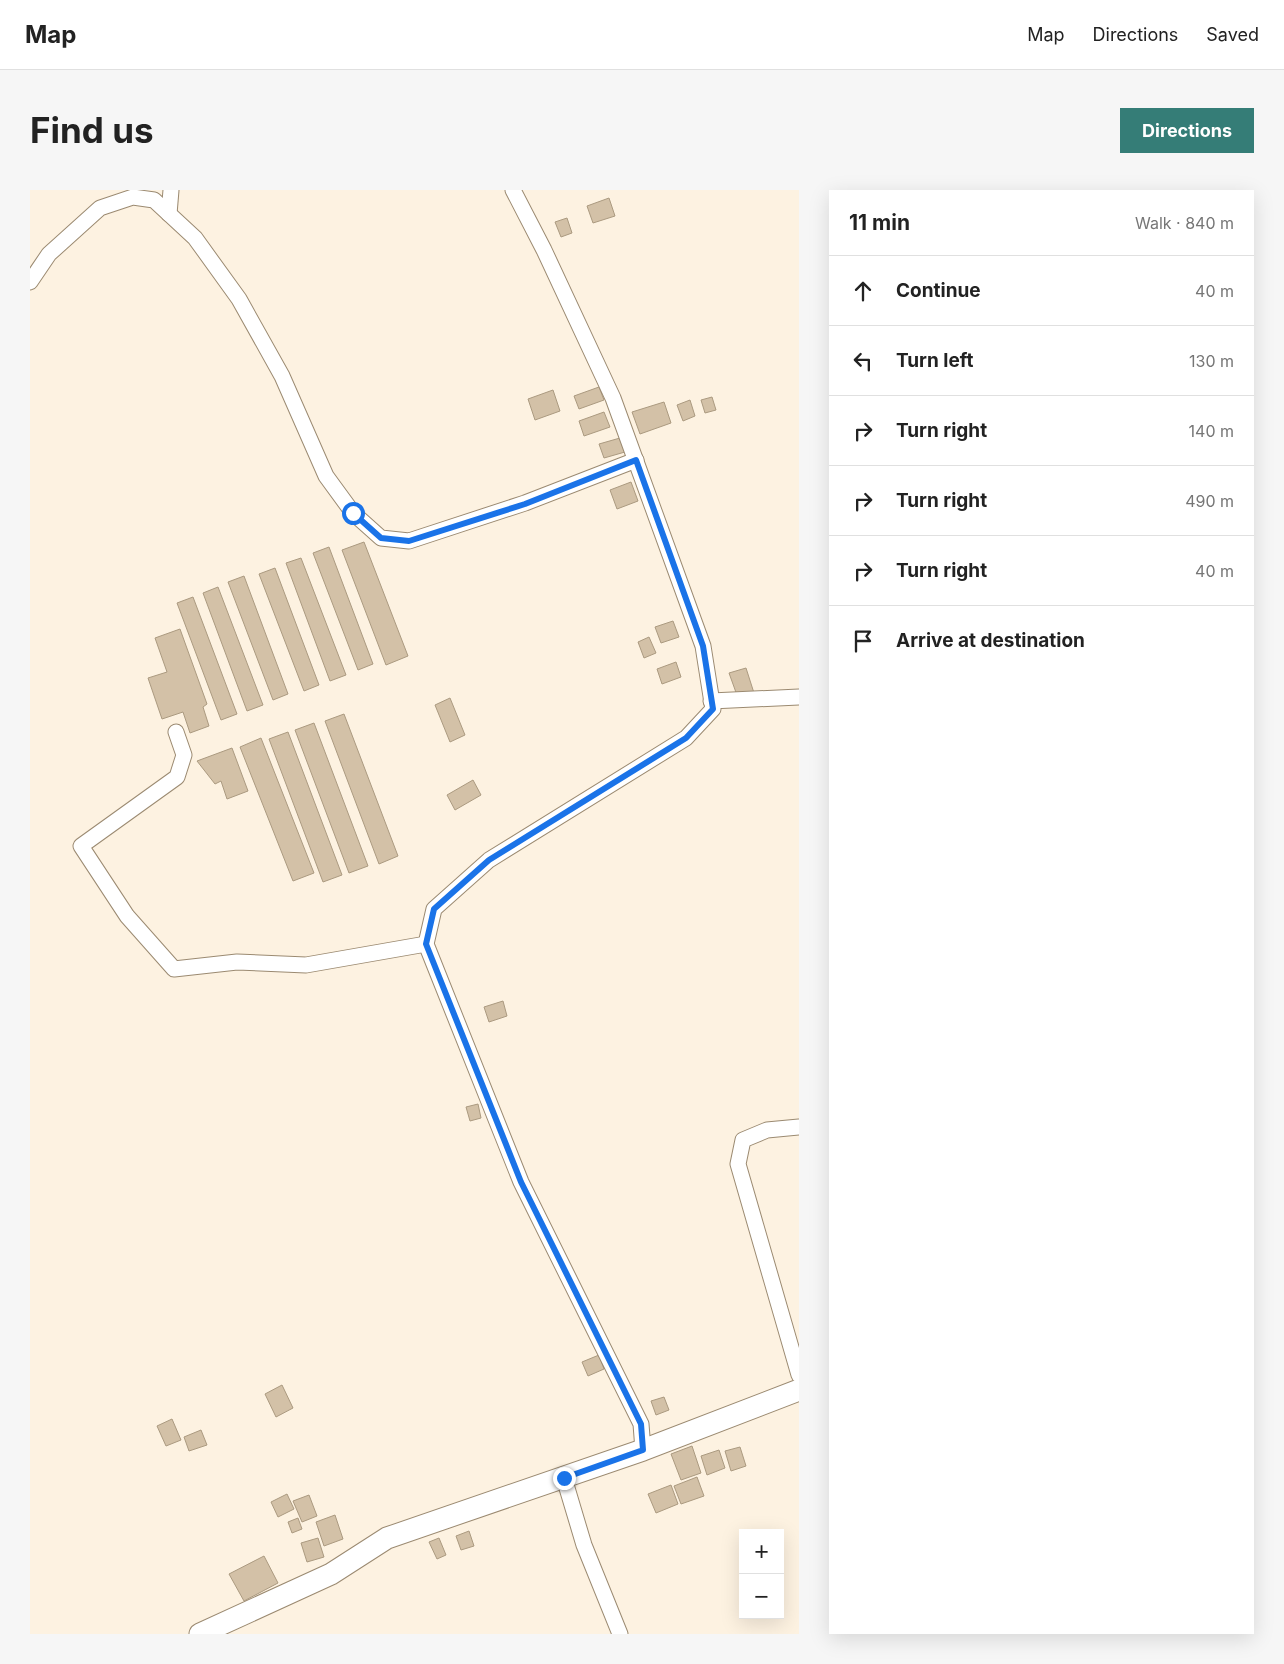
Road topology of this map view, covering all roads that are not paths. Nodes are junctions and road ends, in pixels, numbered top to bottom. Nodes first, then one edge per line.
1 (171, 190) edge
2 (514, 190) edge
3 (169, 214) junction
4 (30, 282) edge
5 (636, 460) junction
6 (799, 696) edge
7 (711, 701) junction
8 (176, 732) dead end
9 (426, 944) junction
10 (799, 1127) edge
11 (799, 1375) edge
12 (799, 1390) edge
13 (643, 1450) junction
14 (564, 1478) junction
15 (200, 1634) edge
16 (620, 1634) edge

1 - 3 street
2 - 5 street
3 - 4 street
3 - 5 street
5 - 7 street
6 - 7 street
7 - 9 street
8 - 9 street
9 - 13 street
10 - 11 street
12 - 13 street
13 - 14 street
14 - 15 street
14 - 16 street

